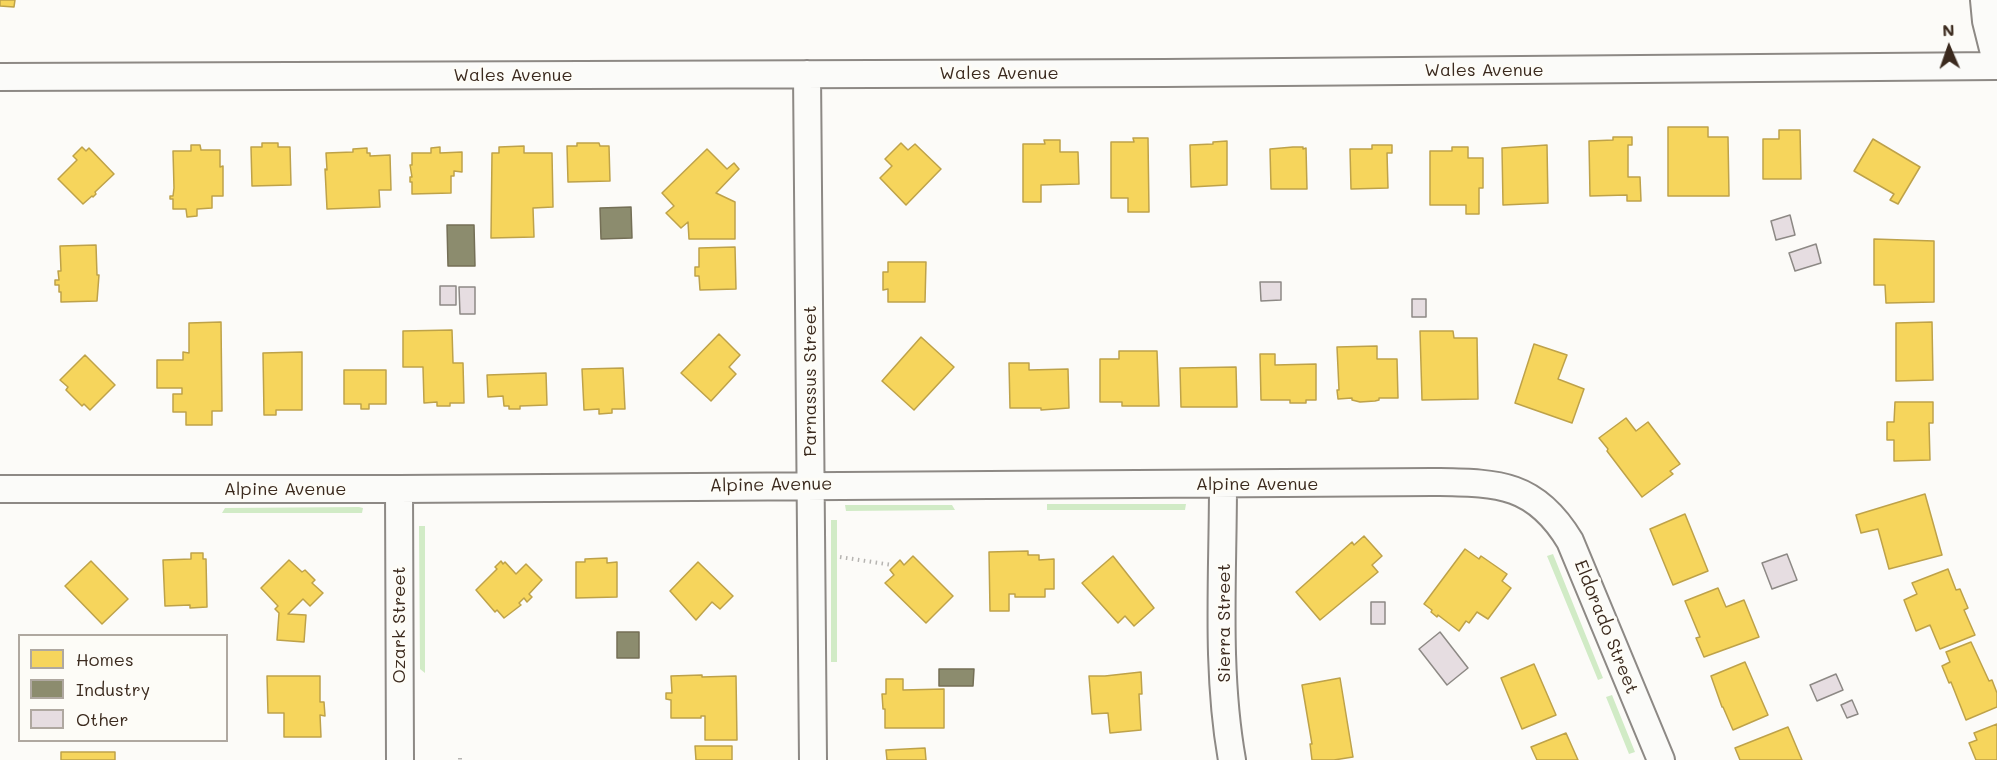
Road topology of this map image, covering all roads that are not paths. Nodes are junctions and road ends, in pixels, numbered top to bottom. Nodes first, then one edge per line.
1 (1984, 0) edge
2 (1997, 65) edge
3 (807, 74) junction
4 (0, 78) edge
5 (1223, 484) junction
6 (810, 485) junction
7 (0, 489) edge
8 (399, 489) junction
9 (1538, 501) joint
10 (400, 760) edge
11 (813, 760) edge
12 (1232, 760) edge
13 (1661, 760) edge

1 - 2 street
2 - 3 street, Wales Avenue
3 - 4 street, Wales Avenue
3 - 6 street, Parnassus Street
5 - 6 street, Alpine Avenue
5 - 9 street, Alpine Avenue
5 - 12 street, Sierra Street
6 - 8 street, Alpine Avenue
6 - 11 street, Parnassus Street
7 - 8 street, Alpine Avenue
8 - 10 street, Ozark Street
9 - 13 street, Eldorado Street

